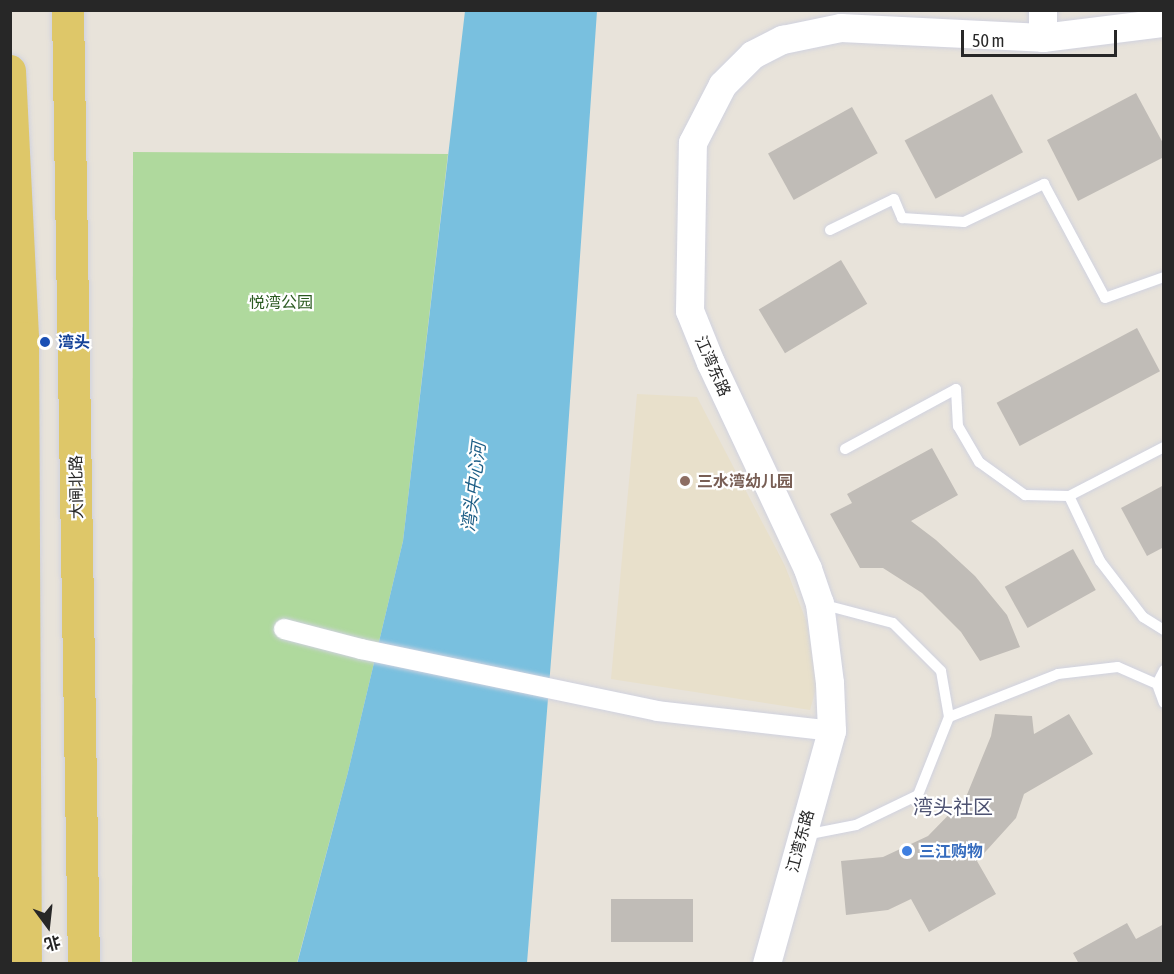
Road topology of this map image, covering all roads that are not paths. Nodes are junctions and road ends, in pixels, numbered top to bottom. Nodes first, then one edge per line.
1 (68, 10) edge
2 (1164, 23) edge
3 (1043, 24) edge
4 (10, 71) edge
5 (830, 230) dead end
6 (1164, 277) edge
7 (17, 338) edge
8 (17, 371) edge
9 (1164, 447) edge
10 (845, 449) dead end
11 (1069, 496) junction
12 (820, 604) junction
13 (284, 628) dead end
14 (1164, 630) edge
15 (1164, 670) edge
16 (1157, 684) junction
17 (1164, 703) edge
18 (949, 717) junction
19 (832, 731) junction
20 (18, 820) edge
21 (801, 835) junction
22 (26, 963) edge
23 (84, 963) edge
24 (767, 963) edge

1 - 23 main road, 大闸北路
2 - 3 street, 江湾东路
3 - 12 street, 江湾东路
4 - 7 main road
5 - 6 lane
7 - 8 main road
8 - 20 main road
9 - 11 lane
10 - 11 lane
11 - 14 lane
12 - 18 lane
12 - 19 street, 江湾东路
13 - 19 street
15 - 16 lane
16 - 17 lane
16 - 18 lane
18 - 21 lane
19 - 21 street, 江湾东路
20 - 22 main road
21 - 24 street, 江湾东路

